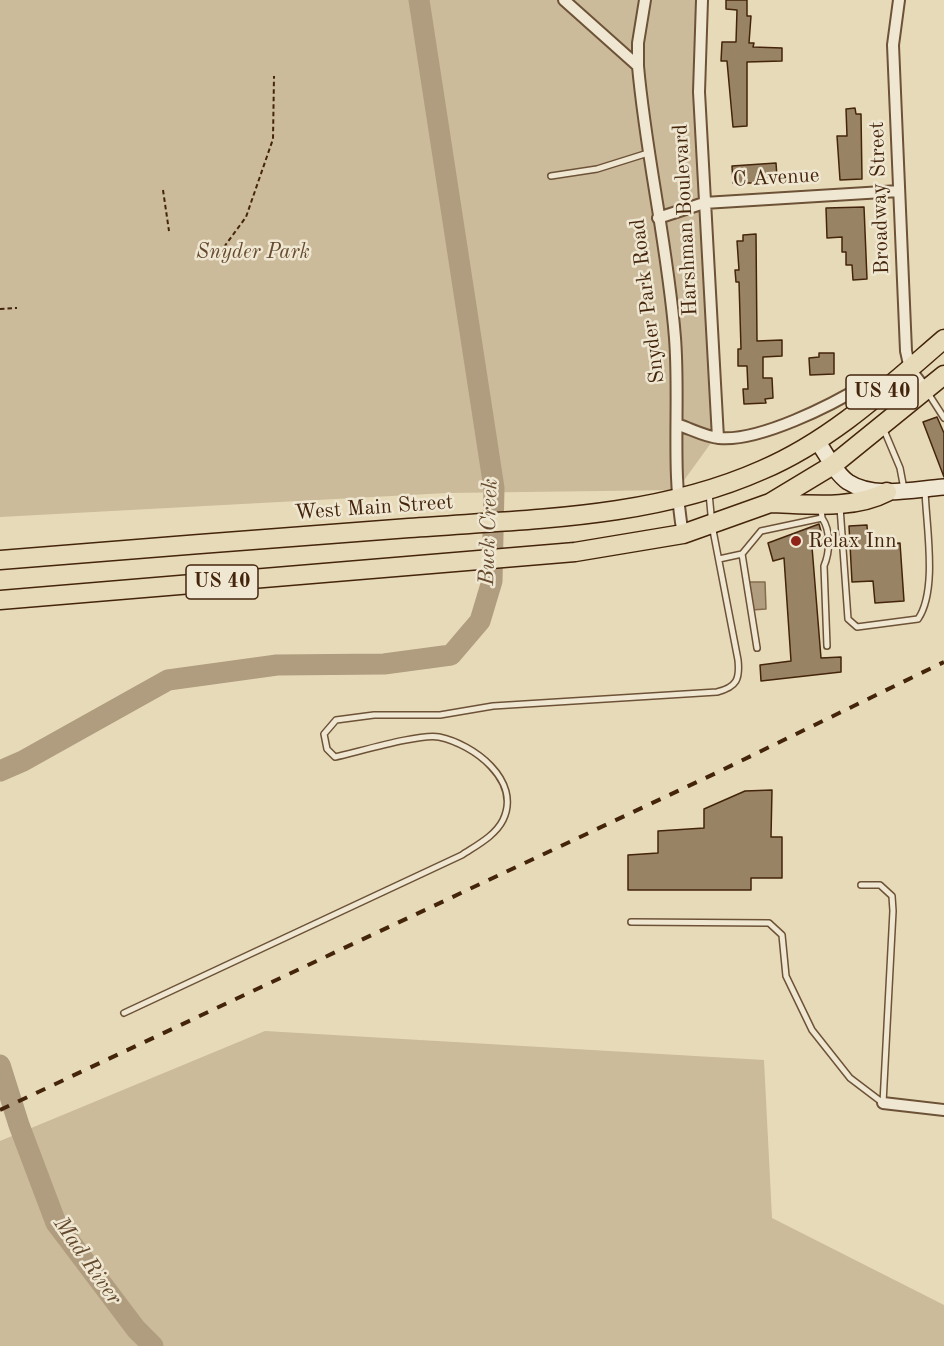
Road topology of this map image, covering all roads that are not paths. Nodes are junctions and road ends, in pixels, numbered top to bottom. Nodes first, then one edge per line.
1 (564, 0) edge
2 (645, 0) edge
3 (702, 0) edge
4 (899, 0) edge
5 (638, 66) junction
6 (648, 153) junction
7 (551, 176) dead end
8 (899, 191) junction
9 (704, 202) junction
10 (658, 218) junction
11 (944, 339) edge
12 (910, 369) junction
13 (944, 375) edge
14 (866, 384) dead end
15 (926, 390) junction
16 (944, 418) edge
17 (679, 425) junction
18 (882, 426) junction
19 (718, 438) junction
20 (817, 441) junction
21 (833, 465) junction
22 (944, 487) edge
23 (925, 489) junction
24 (896, 491) junction
25 (709, 492) junction
26 (677, 500) junction
27 (840, 502) junction
28 (770, 503) junction
29 (821, 511) junction
30 (712, 525) junction
31 (683, 534) junction
32 (742, 554) junction
33 (719, 559) junction
34 (0, 560) edge
35 (0, 600) edge
36 (826, 646) dead end
37 (757, 648) dead end
38 (861, 885) dead end
39 (631, 921) dead end
40 (124, 1013) dead end
41 (883, 1103) junction
42 (944, 1110) edge

1 - 5 street
2 - 5 street, Snyder Park Road
3 - 9 street, Harshman Boulevard
4 - 8 street, Broadway Street
5 - 6 street, Snyder Park Road
6 - 7 lane
6 - 10 street, Snyder Park Road
8 - 9 street, C Avenue
8 - 12 street, Broadway Street
9 - 10 street, C Avenue
9 - 19 street, Harshman Boulevard
10 - 17 street, Snyder Park Road
11 - 12 main road, US 40
12 - 15 street, Broadway Street
12 - 20 main road, US 40
13 - 15 main road, US 40
14 - 19 street
15 - 16 lane
15 - 18 main road, US 40
17 - 19 street
17 - 26 street, Snyder Park Road
18 - 21 main road, US 40
18 - 24 lane
20 - 21 street
20 - 25 main road, West Main Street / US 40
21 - 24 street
21 - 28 main road, US 40
22 - 23 street
23 - 24 street
23 - 27 lane
24 - 27 main road
25 - 26 main road, West Main Street / US 40
25 - 30 lane
26 - 31 street, Snyder Park Road
26 - 34 main road, West Main Street / US 40
27 - 29 main road
28 - 29 main road
28 - 30 main road, US 40
29 - 32 lane
29 - 36 lane
30 - 31 main road, US 40
30 - 33 lane
31 - 35 main road, US 40
32 - 33 lane
32 - 37 lane
33 - 40 lane
38 - 41 lane
39 - 41 lane
41 - 42 street

